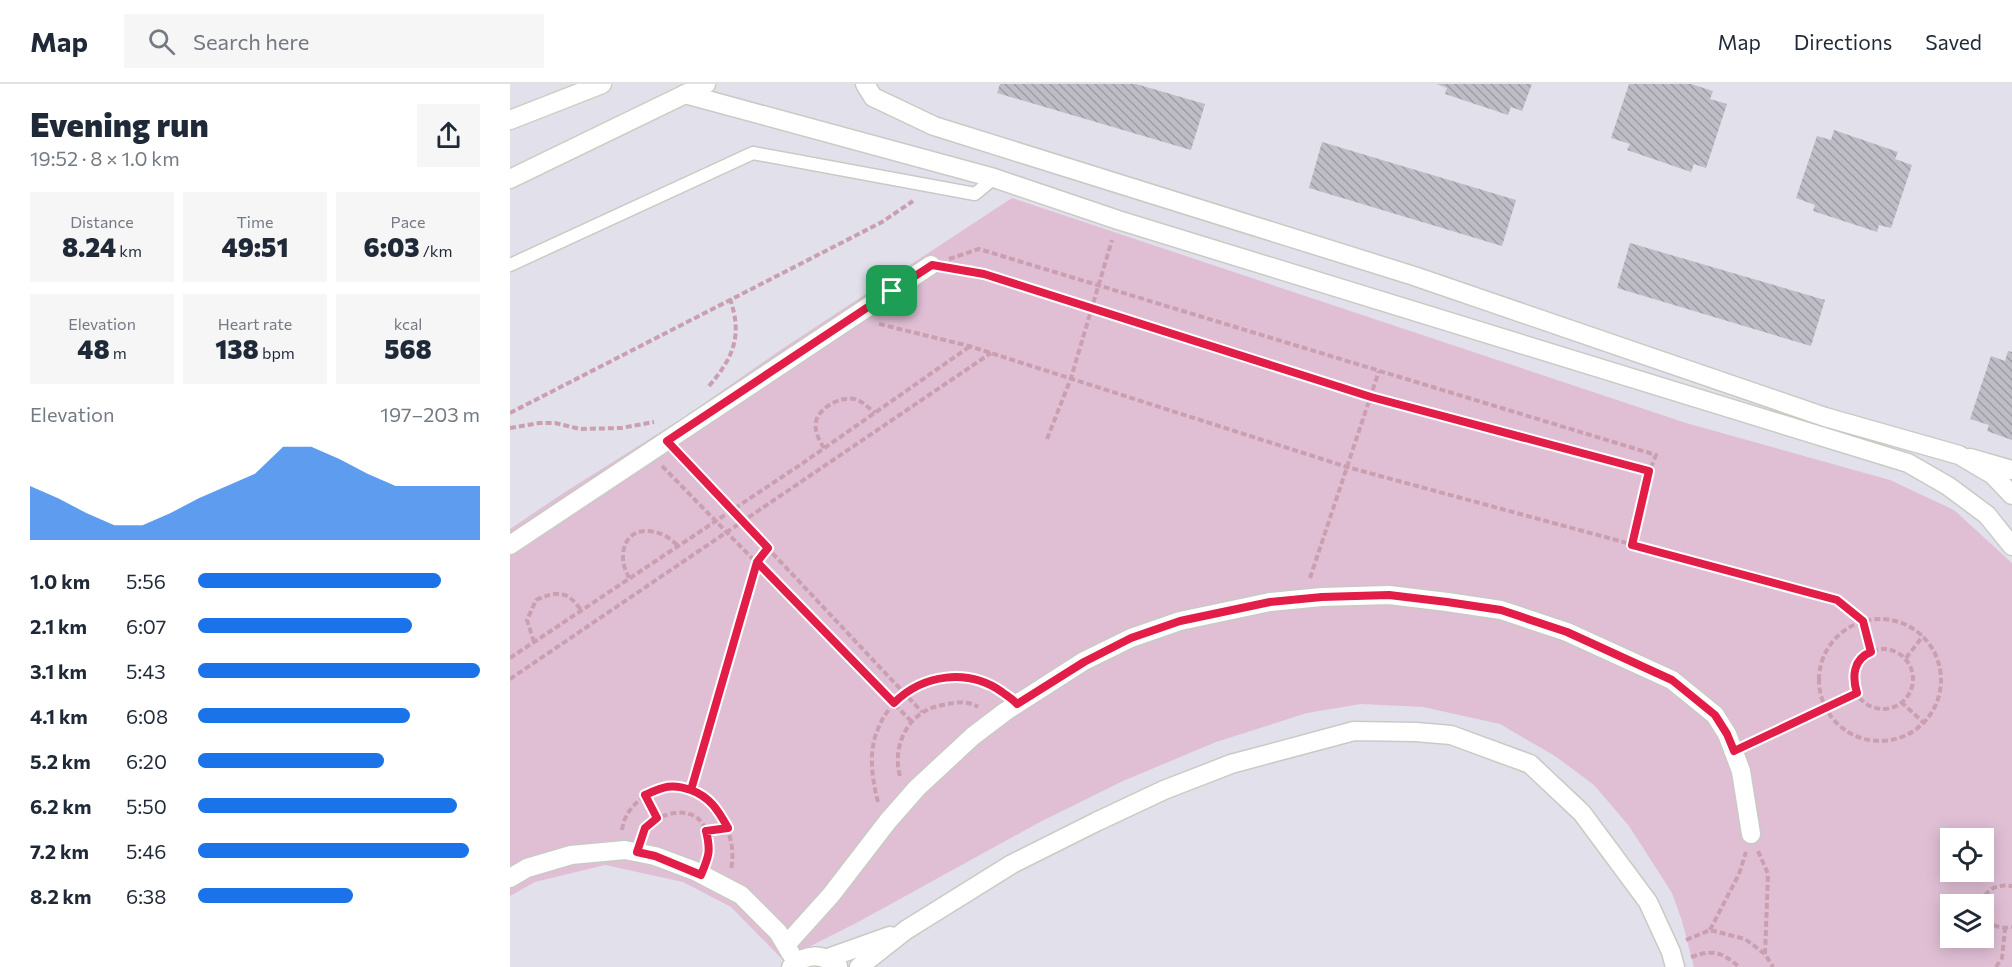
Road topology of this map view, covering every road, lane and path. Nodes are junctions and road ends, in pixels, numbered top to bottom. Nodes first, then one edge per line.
1 (602, 84) edge
2 (706, 84) edge
3 (865, 84) edge
4 (685, 94) junction
5 (510, 120) edge
6 (994, 178) junction
7 (510, 179) edge
8 (917, 183) junction
9 (1118, 220) junction
10 (932, 265) junction
11 (510, 266) edge
12 (1099, 285) junction
13 (730, 299) junction
14 (1092, 308) junction
15 (852, 318) junction
16 (969, 346) junction
17 (992, 353) junction
18 (1379, 371) junction
19 (1071, 378) junction
20 (705, 390) dead end
21 (1371, 397) junction
22 (874, 412) junction
23 (510, 413) edge
24 (656, 422) dead end
25 (510, 428) edge
26 (1047, 439) dead end
27 (667, 441) junction
28 (824, 447) junction
29 (650, 453) junction
30 (1959, 455) junction
31 (1347, 467) junction
32 (2012, 470) edge
33 (1649, 471) junction
34 (2012, 495) edge
35 (732, 510) junction
36 (716, 520) junction
37 (743, 521) junction
38 (727, 532) junction
39 (510, 545) edge
40 (1632, 545) junction
41 (678, 546) junction
42 (2012, 546) edge
43 (768, 548) junction
44 (757, 562) junction
45 (629, 578) junction
46 (1304, 599) junction
47 (581, 610) junction
48 (1863, 621) junction
49 (1923, 636) junction
50 (534, 642) junction
51 (1871, 652) junction
52 (510, 658) edge
53 (1906, 658) junction
54 (510, 679) edge
55 (904, 693) junction
56 (1857, 693) junction
57 (1901, 702) junction
58 (894, 703) junction
59 (1017, 704) junction
60 (1826, 707) junction
61 (922, 712) junction
62 (997, 718) junction
63 (911, 721) junction
64 (1924, 723) junction
65 (1734, 751) junction
66 (691, 790) junction
67 (645, 795) junction
68 (909, 797) junction
69 (657, 818) junction
70 (888, 821) junction
71 (728, 828) junction
72 (706, 831) junction
73 (1751, 834) junction
74 (618, 851) junction
75 (637, 852) junction
76 (701, 875) junction
77 (510, 878) edge
78 (722, 885) junction
79 (2012, 886) edge
80 (1987, 894) edge
81 (1994, 925) edge
82 (2012, 927) edge
83 (2005, 928) junction
84 (906, 930) junction
85 (1710, 930) junction
86 (786, 945) junction
87 (1765, 954) junction
88 (1673, 959) edge
89 (834, 963) edge
90 (793, 965) edge
91 (859, 967) edge
92 (1739, 967) edge
93 (1773, 967) edge
94 (1996, 967) edge

1 - 5 street
2 - 4 street
3 - 30 street
4 - 6 street
4 - 7 street
6 - 8 lane
6 - 9 street
8 - 11 lane
8 - 13 path
9 - 12 path
9 - 42 street
10 - 12 path
10 - 14 path
10 - 15 street
12 - 14 path
12 - 18 path
13 - 20 path
13 - 23 path
14 - 19 path
14 - 21 path
15 - 16 path
15 - 27 street
16 - 17 path
16 - 22 path
17 - 19 path
17 - 37 path
18 - 21 path
18 - 33 path
19 - 26 path
19 - 31 path
21 - 31 path
21 - 33 path
22 - 28 path
22 - 28 path
24 - 25 path
27 - 29 street
27 - 35 path
28 - 35 path
29 - 36 path
29 - 39 street
30 - 32 street
30 - 34 street
31 - 40 path
31 - 46 path
33 - 40 path
35 - 36 path
35 - 37 path
36 - 38 path
36 - 41 path
37 - 38 path
37 - 43 path
38 - 44 path
38 - 54 path
40 - 48 path
41 - 45 path
41 - 45 path
43 - 44 path
43 - 55 path
44 - 58 path
44 - 66 path
45 - 47 path
46 - 59 street
46 - 65 street
47 - 50 path
47 - 50 path
48 - 49 path
48 - 51 path
48 - 60 path
49 - 53 path
49 - 64 path
50 - 52 path
51 - 53 path
51 - 56 path
53 - 57 path
55 - 58 path
55 - 59 path
55 - 61 path
56 - 57 path
56 - 60 path
57 - 64 path
58 - 63 path
58 - 70 path
59 - 62 street
60 - 64 path
60 - 65 path
61 - 62 path
61 - 63 path
62 - 68 street
63 - 68 path
65 - 73 street
66 - 67 path
66 - 71 path
67 - 69 path
67 - 74 path
68 - 70 street
69 - 72 path
69 - 75 path
70 - 86 street
71 - 72 path
71 - 78 path
72 - 76 path
73 - 85 path
73 - 87 path
74 - 75 street
74 - 77 street
75 - 76 street
76 - 78 street
78 - 86 street
79 - 80 path
81 - 83 path
82 - 83 path
83 - 94 path
84 - 88 street
84 - 89 street
84 - 91 street
85 - 87 path
85 - 88 path
86 - 90 street
87 - 93 path
88 - 92 path
89 - 90 street

